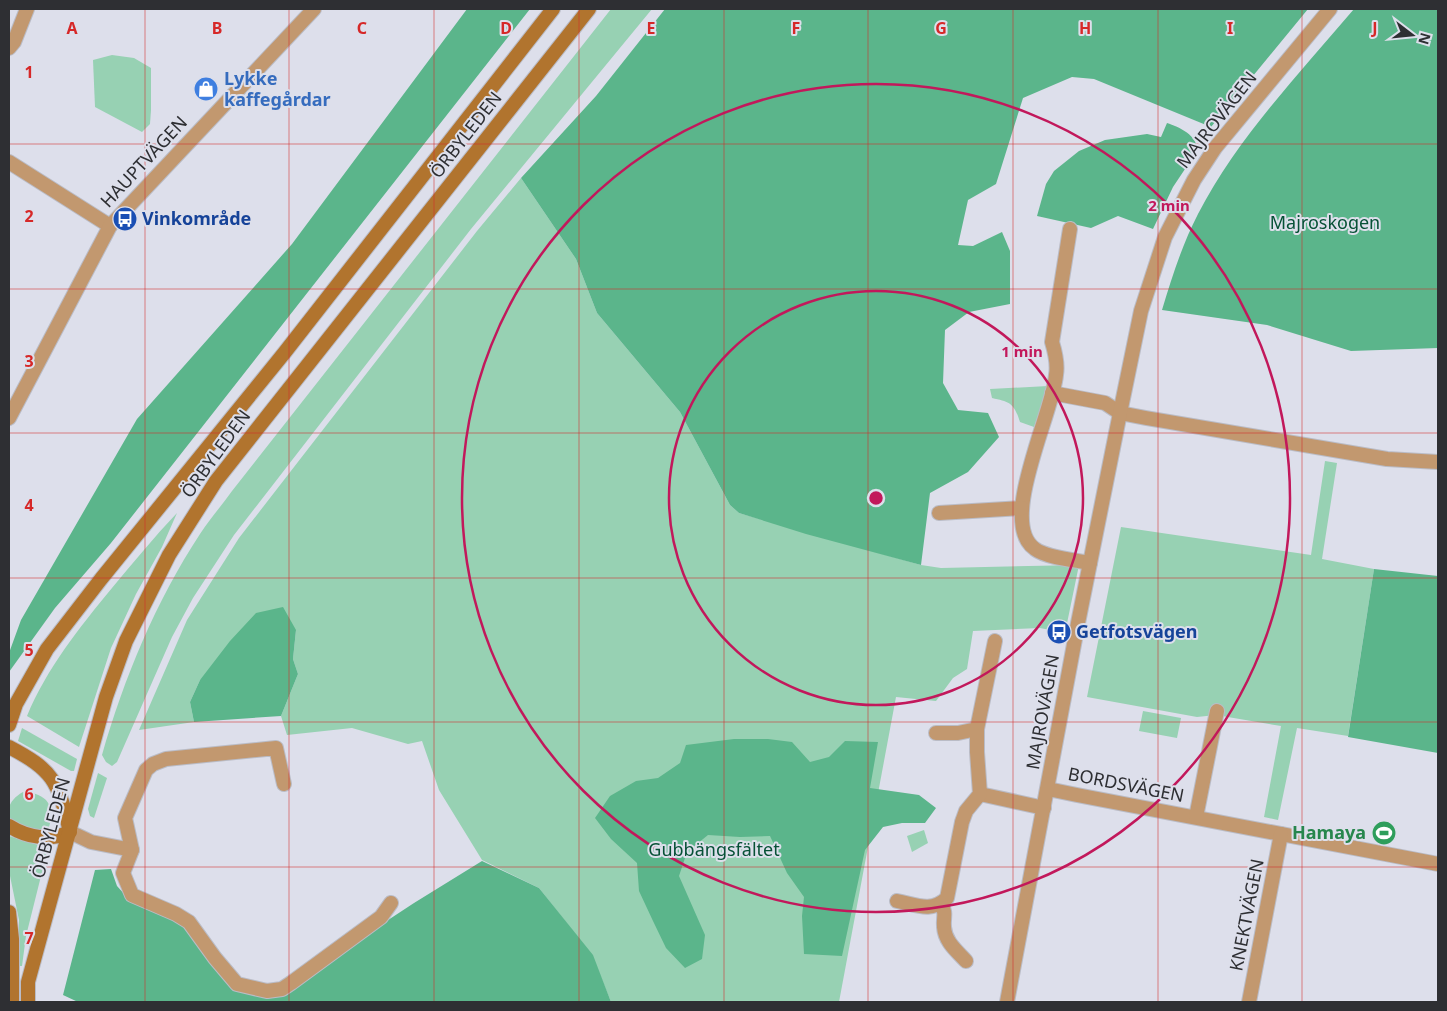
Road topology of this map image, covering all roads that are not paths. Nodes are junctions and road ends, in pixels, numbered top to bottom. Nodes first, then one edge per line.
1 (27, 9) edge
2 (314, 9) edge
3 (553, 9) edge
4 (589, 9) edge
5 (1330, 9) edge
6 (9, 48) edge
7 (9, 162) edge
8 (110, 226) junction
9 (1070, 229) dead end
10 (1052, 394) junction
11 (1120, 413) junction
12 (9, 418) edge
13 (1438, 462) edge
14 (1022, 508) junction
15 (939, 513) dead end
16 (1090, 563) junction
17 (994, 641) dead end
18 (1217, 712) dead end
19 (9, 725) edge
20 (978, 729) junction
21 (936, 733) dead end
22 (9, 747) edge
23 (284, 784) dead end
24 (1048, 788) junction
25 (980, 794) junction
26 (1044, 808) junction
27 (1196, 817) junction
28 (9, 826) edge
29 (70, 832) junction
30 (1281, 834) junction
31 (132, 850) junction
32 (1438, 864) edge
33 (897, 901) dead end
34 (391, 903) dead end
35 (941, 903) junction
36 (9, 912) edge
37 (966, 961) dead end
38 (12, 1002) edge
39 (28, 1002) edge
40 (1007, 1002) edge
41 (1249, 1002) edge

1 - 6 street
2 - 8 street, HAUPTVÄGEN
3 - 19 main road, ÖRBYLEDEN
4 - 29 main road, ÖRBYLEDEN
5 - 11 street, MAJROVÄGEN
7 - 8 street
8 - 12 street, HAUPTVÄGEN
9 - 10 street
10 - 11 street
10 - 14 street
11 - 13 street
11 - 16 street, MAJROVÄGEN
14 - 15 street
14 - 16 street
16 - 24 street, MAJROVÄGEN
17 - 20 street
18 - 27 street, BORDSVÄGEN
20 - 21 street
20 - 25 street
22 - 29 main road
23 - 31 street
24 - 26 street, MAJROVÄGEN
24 - 27 street, BORDSVÄGEN
25 - 26 street
25 - 35 street
26 - 40 street, MAJROVÄGEN
27 - 30 street, BORDSVÄGEN
28 - 29 main road
29 - 31 street
29 - 39 main road, ÖRBYLEDEN
30 - 32 street, BORDSVÄGEN
30 - 41 street, KNEKTVÄGEN
31 - 34 street
33 - 35 street
35 - 37 street
36 - 38 main road

